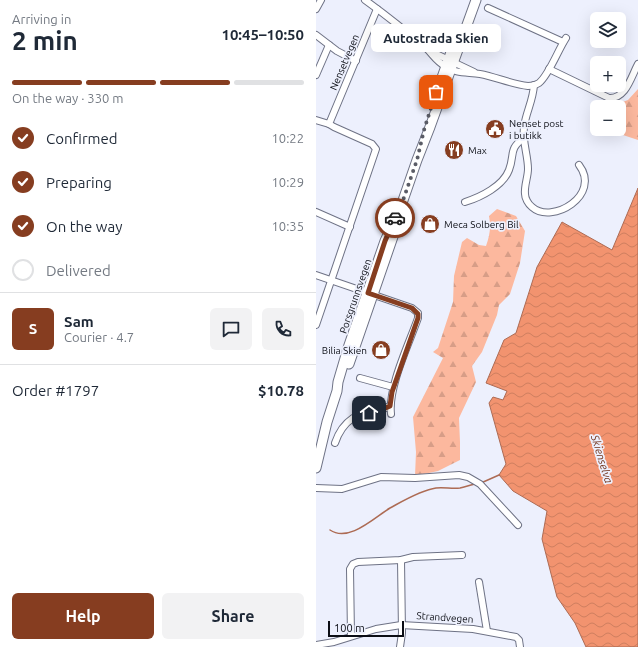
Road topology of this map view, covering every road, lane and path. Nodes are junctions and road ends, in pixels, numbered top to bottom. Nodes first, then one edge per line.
1 (321, 0) edge
2 (365, 0) edge
3 (471, 0) edge
4 (476, 0) edge
5 (375, 5) edge
6 (488, 8) dead end
7 (316, 9) edge
8 (316, 35) edge
9 (329, 45) junction
10 (356, 60) junction
11 (638, 64) edge
12 (449, 65) junction
13 (549, 69) junction
14 (316, 75) edge
15 (534, 85) junction
16 (316, 120) edge
17 (329, 124) junction
18 (524, 138) junction
19 (579, 165) dead end
20 (465, 202) dead end
21 (316, 212) edge
22 (350, 227) junction
23 (316, 275) edge
24 (331, 279) junction
25 (371, 294) junction
26 (316, 325) edge
27 (360, 378) dead end
28 (394, 387) junction
29 (390, 406) junction
30 (391, 414) dead end
31 (335, 443) dead end
32 (316, 468) edge
33 (316, 488) edge
34 (518, 525) dead end
35 (462, 555) dead end
36 (401, 560) junction
37 (479, 582) dead end
38 (401, 625) junction
39 (487, 631) junction
40 (351, 636) junction
41 (316, 645) edge
42 (400, 647) edge
43 (520, 647) edge

1 - 7 street
2 - 5 street
3 - 12 highway, Porsgrunnsvegen
4 - 12 highway, Porsgrunnsvegen
5 - 10 street, Nensetvegen
5 - 12 street
6 - 13 street
8 - 9 street
9 - 10 street
9 - 14 street
10 - 17 street, Nensetvegen
11 - 13 street
12 - 15 street
12 - 25 highway, Porsgrunnsvegen
13 - 15 street
15 - 18 street
16 - 17 street
17 - 22 street
18 - 19 street
18 - 20 street
21 - 22 street
22 - 24 street
23 - 24 street
24 - 25 street
24 - 26 street
25 - 28 street
25 - 32 highway, Porsgrunnsvegen
27 - 28 street
28 - 29 street
29 - 30 street
29 - 31 street
33 - 34 street
35 - 36 street
36 - 38 street
36 - 40 street
37 - 39 street, Strandvegen
38 - 39 street, Strandvegen
38 - 40 street, Strandvegen
38 - 42 street
39 - 43 street, Strandvegen
40 - 41 street, Strandvegen

